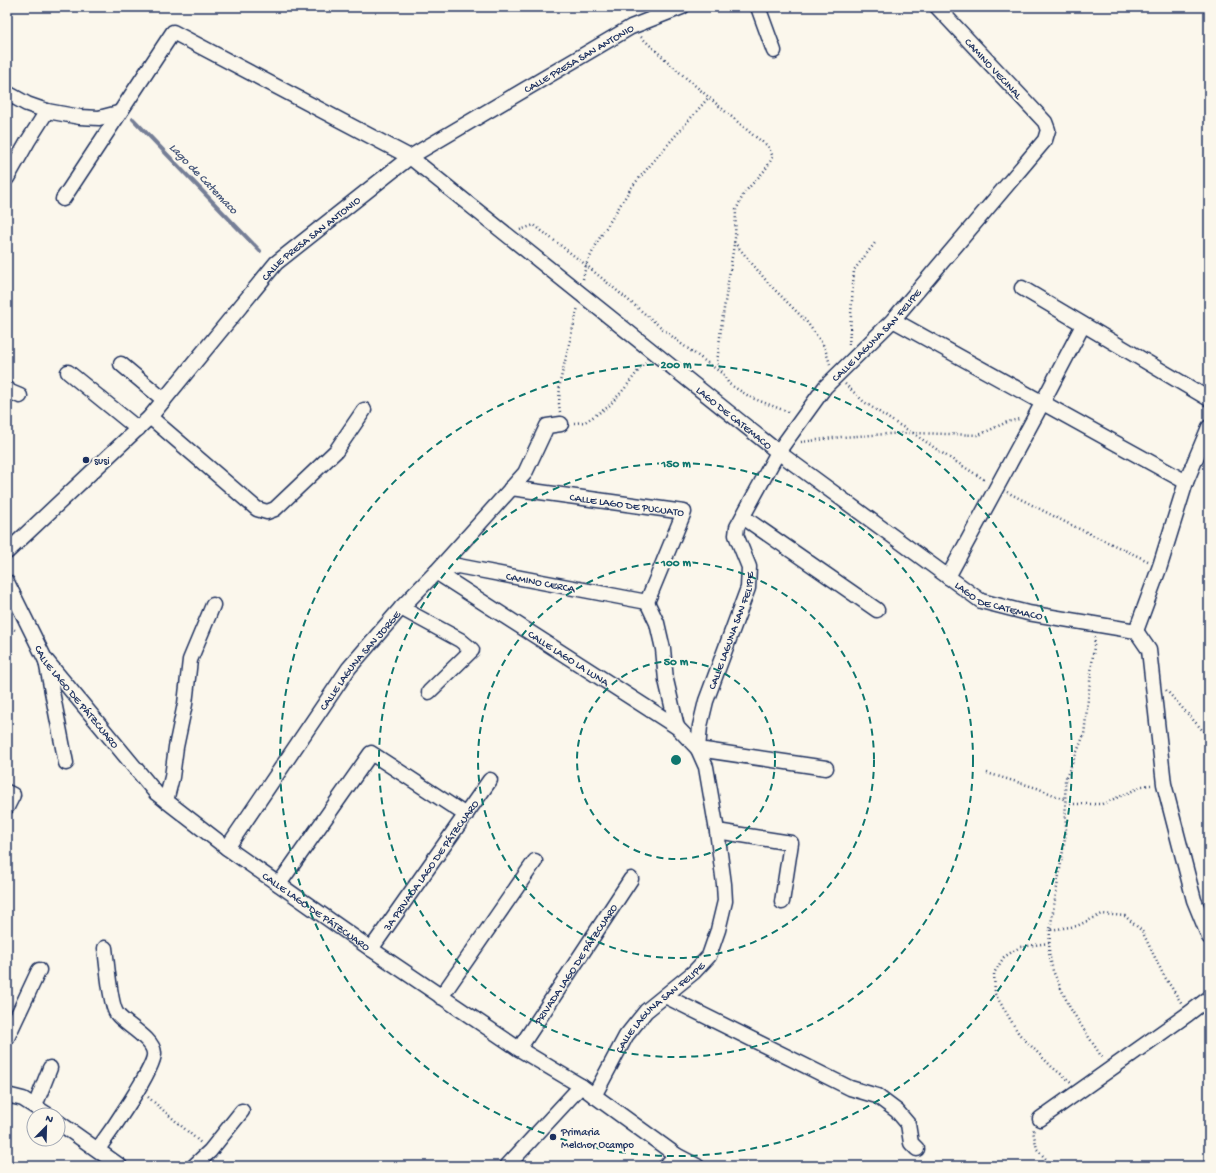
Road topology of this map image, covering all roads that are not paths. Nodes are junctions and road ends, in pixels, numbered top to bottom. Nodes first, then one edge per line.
1 (682, 7) edge
2 (758, 7) edge
3 (937, 7) edge
4 (774, 51) dead end
5 (7, 93) edge
6 (48, 111) junction
7 (118, 113) junction
8 (1048, 130) joint
9 (410, 157) junction
10 (7, 178) edge
11 (63, 199) dead end
12 (1022, 288) dead end
13 (893, 320) junction
14 (1083, 325) junction
15 (121, 364) dead end
16 (68, 372) dead end
17 (7, 388) edge
18 (20, 396) dead end
19 (1209, 399) edge
20 (164, 400) junction
21 (1040, 408) junction
22 (364, 410) dead end
23 (150, 417) junction
24 (561, 424) road end
25 (1209, 427) edge
26 (138, 429) junction
27 (781, 448) junction
28 (1186, 482) junction
29 (511, 488) junction
30 (743, 517) junction
31 (7, 552) edge
32 (436, 572) junction
33 (948, 578) junction
34 (7, 582) edge
35 (647, 602) junction
36 (214, 606) dead end
37 (401, 608) junction
38 (877, 610) dead end
39 (1136, 632) junction
40 (45, 659) junction
41 (429, 692) dead end
42 (677, 727) junction
43 (698, 749) junction
44 (66, 762) dead end
45 (826, 768) dead end
46 (490, 780) dead end
47 (166, 801) junction
48 (466, 814) junction
49 (717, 831) junction
50 (227, 848) junction
51 (535, 861) dead end
52 (631, 879) dead end
53 (279, 884) junction
54 (782, 902) dead end
55 (1209, 937) edge
56 (105, 948) dead end
57 (371, 949) junction
58 (39, 970) dead end
59 (665, 996) junction
60 (441, 997) junction
61 (1209, 998) edge
62 (7, 1038) edge
63 (519, 1049) junction
64 (50, 1068) dead end
65 (581, 1086) junction
66 (7, 1095) edge
67 (594, 1096) junction
68 (35, 1106) joint
69 (242, 1111) dead end
70 (1040, 1119) road end
71 (66, 1128) edge
72 (917, 1149) dead end
73 (98, 1150) junction
74 (676, 1155) junction
75 (120, 1166) edge
76 (194, 1166) edge
77 (506, 1166) edge
78 (666, 1166) edge
79 (697, 1166) edge

1 - 9 street, CALLE PRESA SAN ANTONIO
2 - 4 street
3 - 8 street, CAMINO VECINAL
5 - 6 street
6 - 7 street
6 - 10 street
7 - 9 street, LAGO DE CATEMACO
7 - 11 street
8 - 13 street, CALLE LAGUNA SAN FELIPE
9 - 20 street, CALLE PRESA SAN ANTONIO
9 - 27 street, LAGO DE CATEMACO
12 - 14 street
13 - 21 street
13 - 27 street, CALLE LAGUNA SAN FELIPE
14 - 19 street
14 - 21 street
15 - 20 street
16 - 26 street
17 - 18 street
20 - 23 street, CALLE PRESA SAN ANTONIO
21 - 28 street
21 - 33 street
22 - 23 street
23 - 26 street, CALLE PRESA SAN ANTONIO
24 - 29 street, CALLE LAGUNA SAN JORGE
25 - 28 street
26 - 31 street, CALLE PRESA SAN ANTONIO
27 - 30 street, CALLE LAGUNA SAN FELIPE
27 - 33 street, LAGO DE CATEMACO
28 - 39 street
29 - 32 street, CALLE LAGUNA SAN JORGE
29 - 35 street, CALLE LAGO DE PUCUATO
30 - 38 street
30 - 43 street, CALLE LAGUNA SAN FELIPE
32 - 35 street, CAMINO CERCA
32 - 37 street, CALLE LAGUNA SAN JORGE
32 - 42 street, CALLE LAGO LA LUNA
33 - 39 street, LAGO DE CATEMACO
34 - 40 street, CALLE LAGO DE PÁTZCUARO
35 - 42 street
36 - 47 street
37 - 41 street
37 - 50 street, CALLE LAGUNA SAN JORGE
39 - 55 street
40 - 44 street
40 - 47 street, CALLE LAGO DE PÁTZCUARO
42 - 43 street, CALLE LAGO LA LUNA
43 - 45 street
43 - 49 street, CALLE LAGUNA SAN FELIPE
46 - 48 street, 3A PRIVADA LAGO DE PÁTZCUARO
47 - 50 street, CALLE LAGO DE PÁTZCUARO
48 - 53 street
48 - 57 street, 3A PRIVADA LAGO DE PÁTZCUARO
49 - 54 street
49 - 59 street, CALLE LAGUNA SAN FELIPE
50 - 53 street, CALLE LAGO DE PÁTZCUARO
51 - 60 street
52 - 63 street, PRIVADA LAGO DE PÁTZCUARO
53 - 57 street, CALLE LAGO DE PÁTZCUARO
56 - 73 street
57 - 60 street, CALLE LAGO DE PÁTZCUARO
58 - 62 street
59 - 67 street, CALLE LAGUNA SAN FELIPE
59 - 72 street
60 - 63 street, CALLE LAGO DE PÁTZCUARO
61 - 70 street
63 - 65 street, CALLE LAGO DE PÁTZCUARO
64 - 68 street
65 - 67 street, CALLE LAGO DE PÁTZCUARO
65 - 77 street
66 - 68 street
67 - 74 street, CALLE LAGO DE PÁTZCUARO
69 - 76 street
71 - 73 street
73 - 75 street
74 - 78 street
74 - 79 street, CALLE LAGO DE PÁTZCUARO

